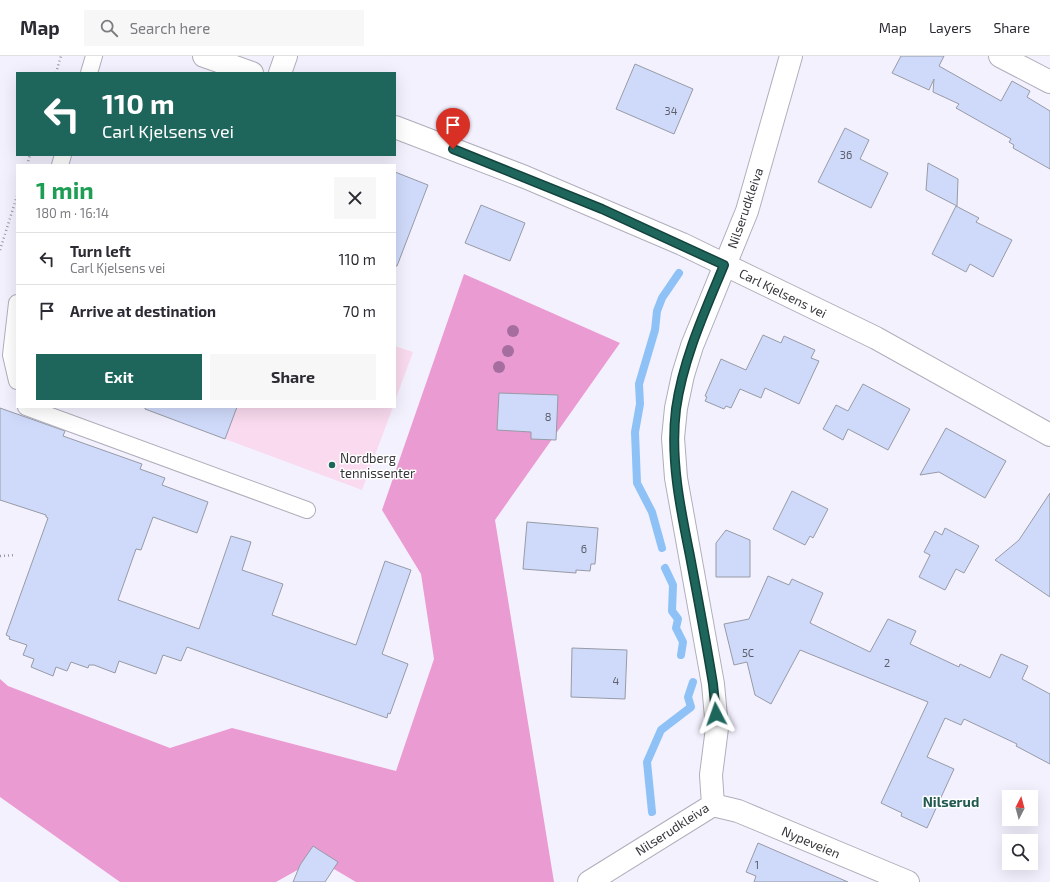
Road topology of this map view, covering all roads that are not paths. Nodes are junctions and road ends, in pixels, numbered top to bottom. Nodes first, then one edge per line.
1 (94, 56) edge
2 (204, 56) edge
3 (286, 56) edge
4 (791, 56) edge
5 (1000, 56) edge
6 (88, 72) edge
7 (249, 72) edge
8 (280, 72) edge
9 (1050, 82) edge
10 (396, 127) edge
11 (724, 265) junction
12 (16, 312) edge
13 (16, 377) edge
14 (29, 408) edge
15 (1050, 435) edge
16 (307, 510) dead end
17 (713, 806) junction
18 (589, 882) edge
19 (908, 882) edge

1 - 6 lane
2 - 7 street
3 - 8 street
4 - 11 street, Nilserudkleiva
5 - 9 street
10 - 11 street, Carl Kjelsens vei
11 - 15 street, Carl Kjelsens vei
11 - 17 street, Nilserudkleiva
12 - 13 lane
14 - 16 lane
17 - 18 street, Nilserudkleiva
17 - 19 street, Nypeveien

